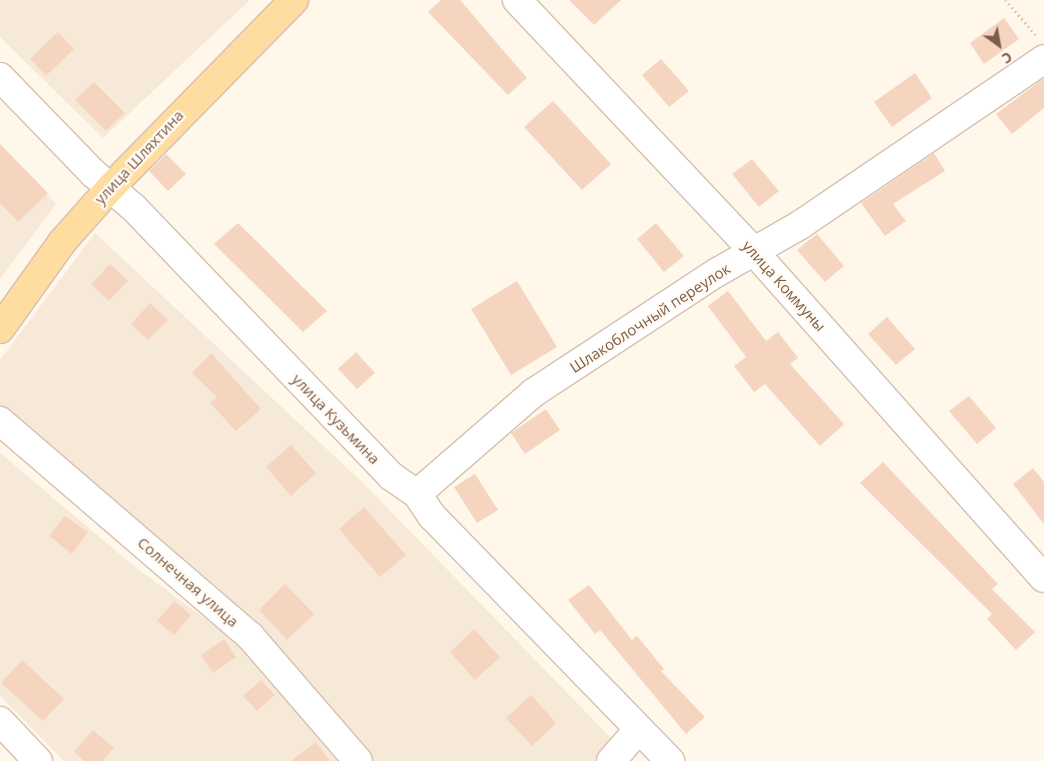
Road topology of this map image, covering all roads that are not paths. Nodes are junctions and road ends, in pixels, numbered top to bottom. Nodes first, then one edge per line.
1 (294, 0) edge
2 (517, 0) edge
3 (1044, 59) edge
4 (0, 76) edge
5 (110, 188) junction
6 (756, 254) junction
7 (0, 329) edge
8 (0, 421) edge
9 (417, 494) junction
10 (1044, 578) edge
11 (0, 721) edge
12 (638, 730) junction
13 (38, 761) edge
14 (358, 761) edge
15 (611, 761) edge
16 (670, 761) edge

1 - 5 main road, улица Шляхтина
2 - 6 street, улица Коммуны
3 - 6 street, Шлакоблочный переулок
4 - 5 street, улица Кузьмина
5 - 7 main road, улица Шляхтина
5 - 9 street, улица Кузьмина
6 - 9 street, Шлакоблочный переулок
6 - 10 street, улица Коммуны
8 - 14 street, Солнечная улица
9 - 12 street, улица Кузьмина
11 - 13 street
12 - 15 street
12 - 16 street, улица Кузьмина

